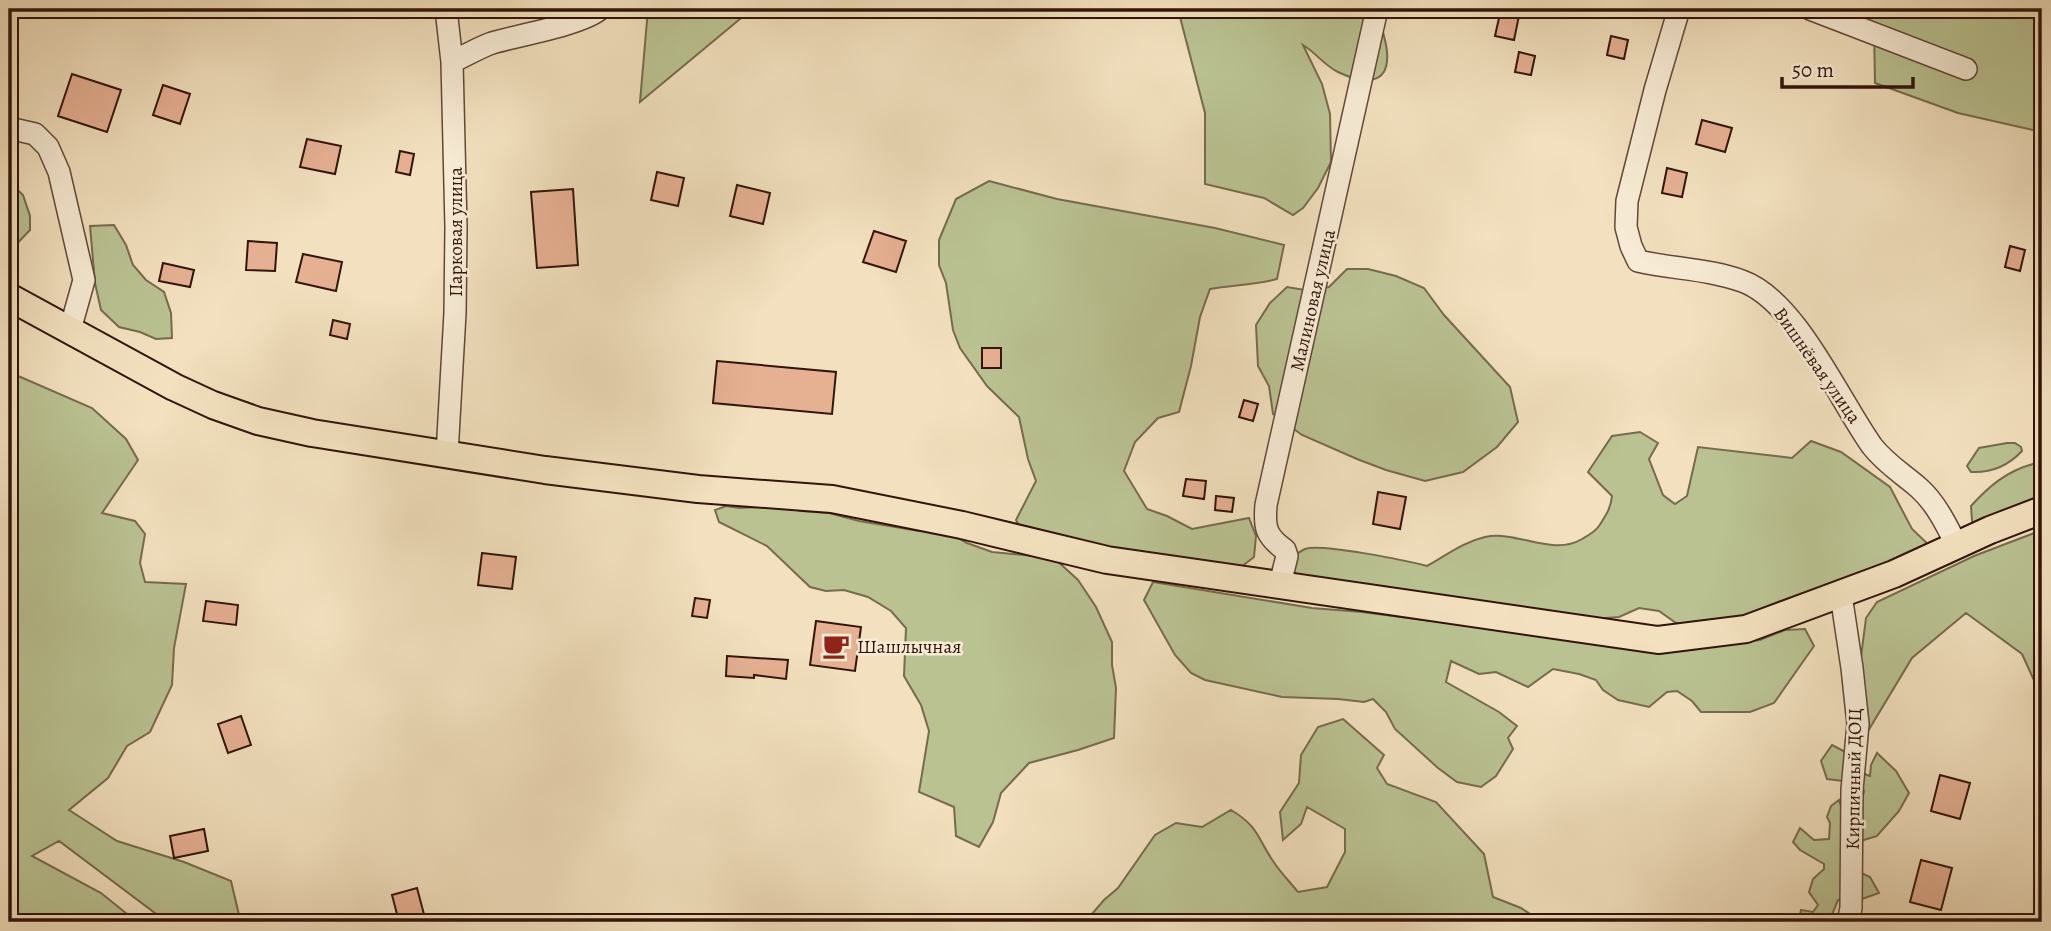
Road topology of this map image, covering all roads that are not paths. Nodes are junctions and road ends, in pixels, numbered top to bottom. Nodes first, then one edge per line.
1 (446, 9) edge
2 (600, 9) edge
3 (1377, 9) edge
4 (1679, 9) edge
5 (1810, 9) edge
6 (452, 62) junction
7 (1966, 69) dead end
8 (9, 128) edge
9 (9, 298) edge
10 (70, 330) junction
11 (447, 454) junction
12 (2042, 510) edge
13 (1957, 546) junction
14 (1280, 584) junction
15 (1841, 595) junction
16 (1848, 922) edge

1 - 6 street, Парковая улица
2 - 6 street
3 - 14 street, Малиновая улица
4 - 13 street, Вишнёвая улица
5 - 7 street
6 - 11 street, Парковая улица
8 - 10 street
9 - 10 main road
10 - 11 main road
11 - 14 main road
12 - 13 main road
13 - 15 main road
14 - 15 main road
15 - 16 street, Кирпичный ДОЦ

